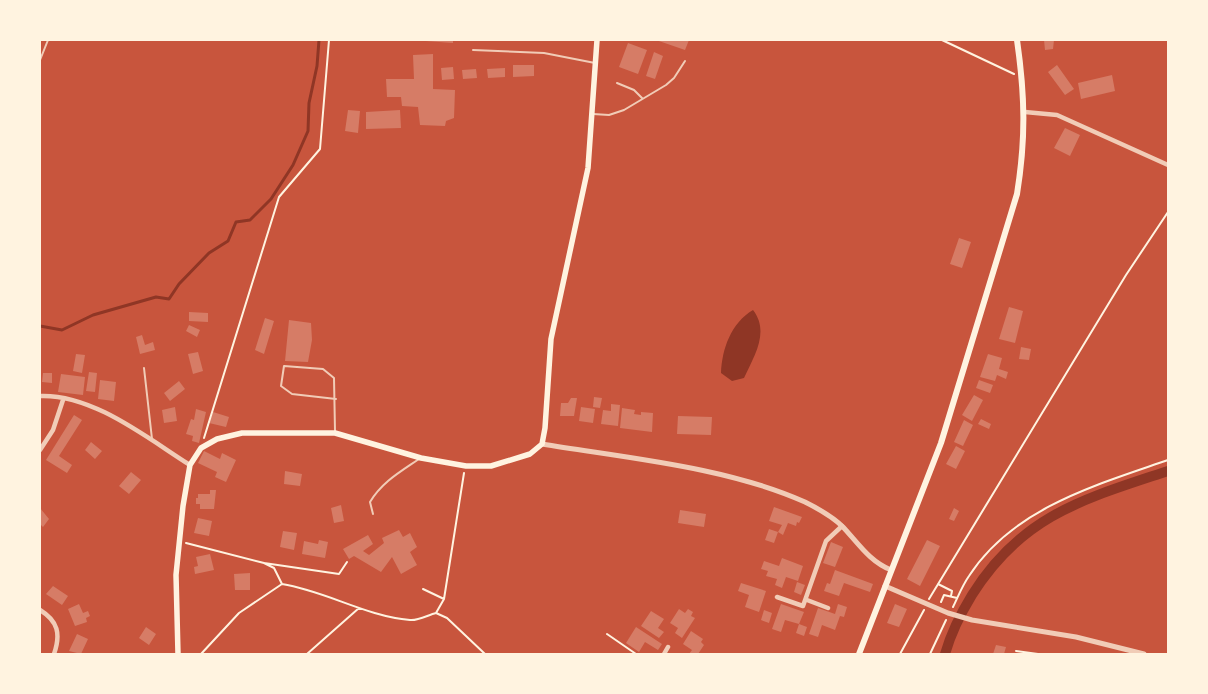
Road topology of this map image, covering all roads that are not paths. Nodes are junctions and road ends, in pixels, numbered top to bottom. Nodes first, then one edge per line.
1 (48, 40) edge
2 (597, 40) edge
3 (1017, 40) edge
4 (473, 50) dead end
5 (40, 60) edge
6 (685, 61) dead end
7 (595, 63) junction
8 (617, 83) dead end
9 (643, 98) junction
10 (1025, 112) junction
11 (591, 114) junction
12 (1168, 165) edge
13 (144, 368) dead end
14 (40, 396) edge
15 (336, 399) junction
16 (63, 400) junction
17 (335, 433) junction
18 (153, 441) junction
19 (542, 444) junction
20 (40, 450) edge
21 (421, 458) junction
22 (190, 465) junction
23 (373, 514) dead end
24 (842, 526) junction
25 (891, 570) junction
26 (885, 586) junction
27 (777, 597) dead end
28 (807, 600) junction
29 (828, 608) dead end
30 (40, 610) edge
31 (668, 648) dead end
32 (54, 654) edge
33 (178, 654) edge
34 (664, 654) edge
35 (858, 654) edge
36 (1144, 654) edge

1 - 5 lane
2 - 7 main road
3 - 10 main road
4 - 7 lane
6 - 9 lane
7 - 11 main road
8 - 9 lane
9 - 11 lane
10 - 12 street
10 - 25 main road
11 - 19 main road
13 - 18 lane
14 - 16 street
15 - 15 lane
15 - 17 lane
16 - 18 street
16 - 20 street
17 - 21 main road
17 - 22 main road
18 - 22 street
19 - 21 main road
19 - 24 street
21 - 23 lane
22 - 33 main road
24 - 25 street
24 - 28 street
25 - 26 main road
26 - 35 main road
26 - 36 street
27 - 28 street
28 - 29 street
30 - 32 street
31 - 34 street

